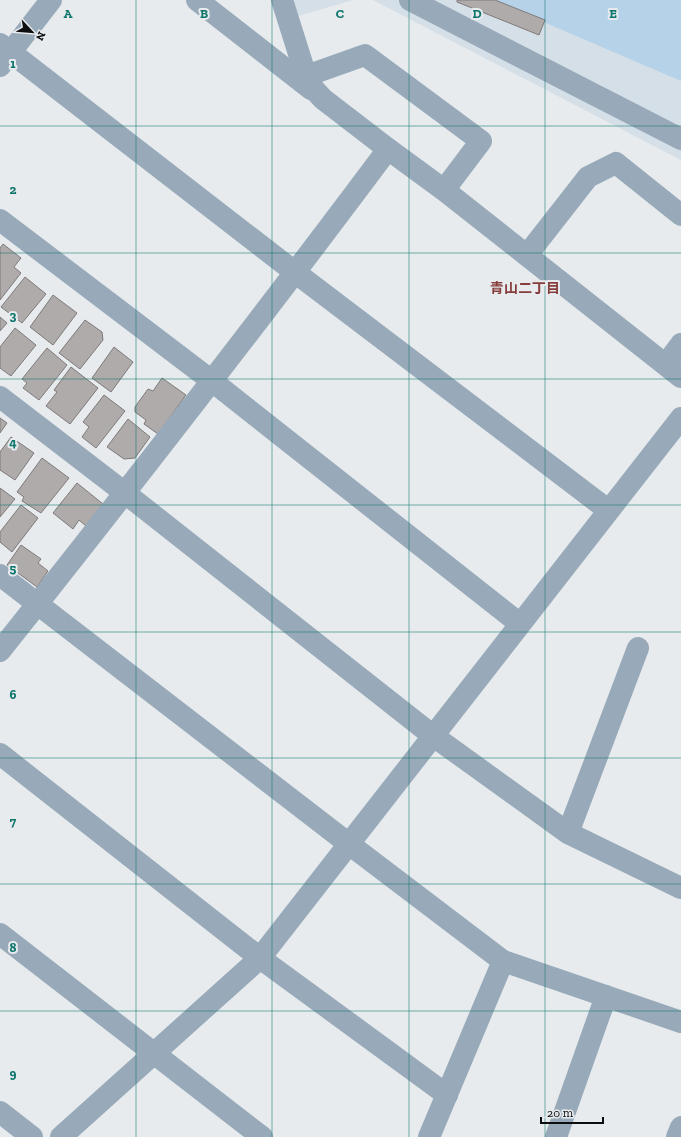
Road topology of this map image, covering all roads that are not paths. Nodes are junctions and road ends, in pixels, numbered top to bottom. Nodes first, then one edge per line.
1 (51, 0) edge
2 (197, 0) edge
3 (410, 0) edge
4 (284, 1) edge
5 (4, 54) edge
6 (306, 76) junction
7 (323, 99) junction
8 (681, 139) edge
9 (388, 149) junction
10 (444, 190) junction
11 (681, 215) edge
12 (0, 220) edge
13 (527, 256) junction
14 (296, 273) junction
15 (681, 344) edge
16 (674, 371) edge
17 (212, 381) junction
18 (0, 397) edge
19 (681, 418) edge
20 (125, 493) junction
21 (608, 510) junction
22 (0, 575) edge
23 (37, 604) junction
24 (520, 624) junction
25 (638, 648) dead end
26 (0, 651) edge
27 (432, 736) junction
28 (0, 754) edge
29 (568, 833) junction
30 (349, 844) junction
31 (681, 888) edge
32 (0, 934) edge
33 (260, 958) junction
34 (503, 961) junction
35 (606, 996) junction
36 (681, 1022) edge
37 (153, 1053) junction
38 (447, 1095) junction
39 (0, 1112) edge
40 (681, 1127) edge
41 (32, 1137) edge
42 (61, 1137) edge
43 (262, 1137) edge
44 (430, 1137) edge
45 (556, 1137) edge
46 (677, 1137) edge

1 - 5 street
2 - 7 street
3 - 8 street
4 - 6 street
5 - 14 street
6 - 7 street
6 - 10 street
7 - 9 street
9 - 10 street
9 - 14 street
10 - 13 street
11 - 13 street
12 - 17 street
13 - 16 street
14 - 17 street
14 - 21 street
15 - 16 street
17 - 20 street
17 - 24 street
18 - 20 street
19 - 21 street
20 - 23 street
20 - 27 street
21 - 24 street
22 - 23 street
23 - 26 street
23 - 30 street
24 - 27 street
25 - 29 street
27 - 29 street
27 - 30 street
28 - 33 street
29 - 31 street
30 - 33 street
30 - 34 street
32 - 37 street
33 - 37 street
33 - 38 street
34 - 35 street
34 - 38 street
35 - 36 street
35 - 45 street
37 - 42 street
37 - 43 street
38 - 44 street
39 - 41 street
40 - 46 street

